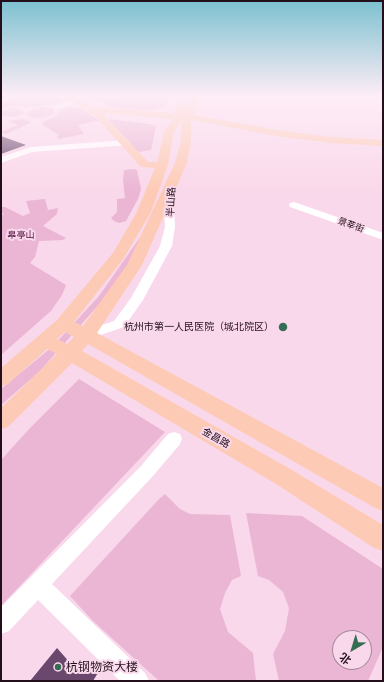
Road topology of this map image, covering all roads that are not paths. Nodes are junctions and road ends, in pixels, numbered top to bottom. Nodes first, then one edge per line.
1 (113, 127) edge
2 (174, 127) edge
3 (183, 127) edge
4 (229, 127) edge
5 (235, 127) edge
6 (126, 143) junction
7 (383, 143) edge
8 (383, 148) edge
9 (1, 160) edge
10 (162, 165) junction
11 (294, 205) dead end
12 (383, 237) edge
13 (62, 324) junction
14 (86, 335) junction
15 (45, 341) junction
16 (70, 353) junction
17 (1, 379) edge
18 (1, 421) edge
19 (174, 439) dead end
20 (383, 500) edge
21 (383, 539) edge
22 (38, 585) junction
23 (1, 623) edge
24 (137, 681) edge

1 - 6 main road
2 - 10 main road, 半山路
3 - 14 main road, 半山路
4 - 8 main road
5 - 7 main road
6 - 9 street
6 - 10 main road
10 - 13 main road, 半山路
11 - 12 street, 景莘街
13 - 14 main road
13 - 15 main road, 半山路
14 - 16 main road, 半山路
14 - 20 main road
15 - 16 main road, 金昌路
15 - 17 main road, 半山路
16 - 18 main road, 半山路
16 - 21 main road, 金昌路
19 - 22 street
22 - 23 street
22 - 24 street

